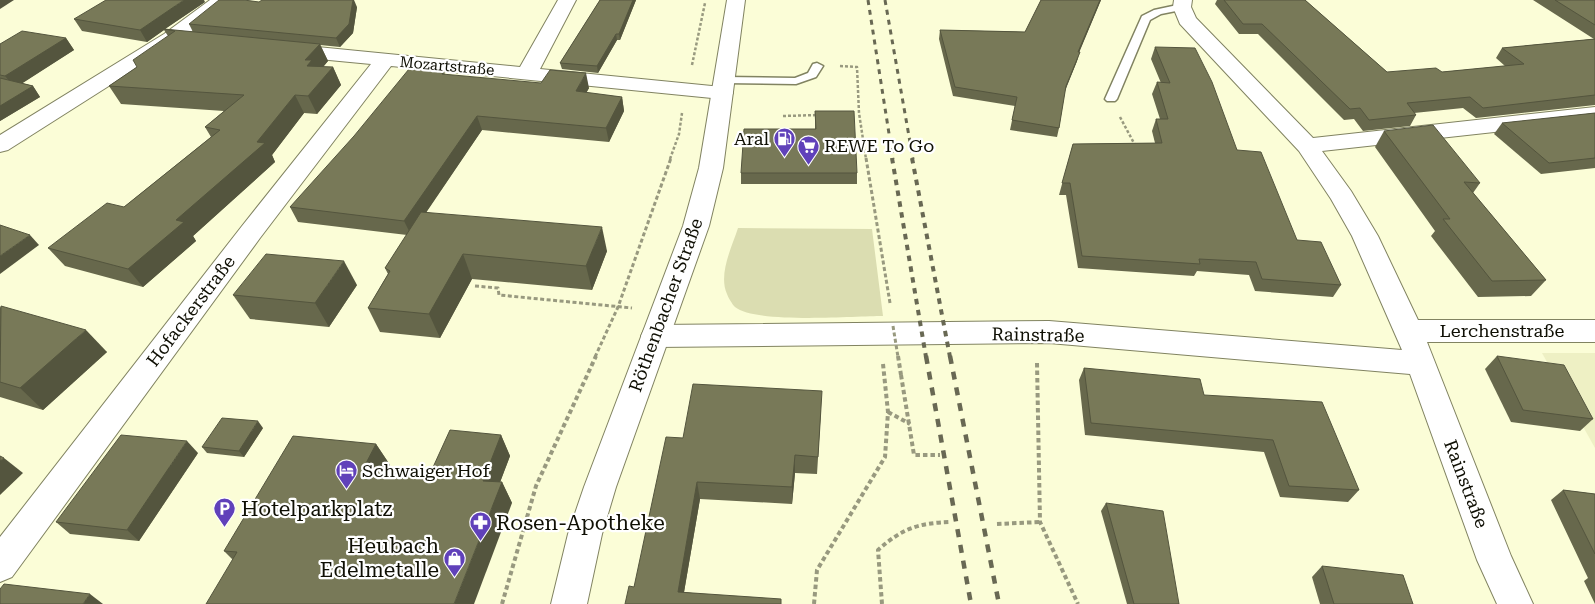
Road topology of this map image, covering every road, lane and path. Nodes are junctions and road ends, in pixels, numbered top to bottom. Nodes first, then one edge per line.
1 (222, 0) edge
2 (567, 0) edge
3 (705, 0) edge
4 (736, 0) edge
5 (1182, 3) edge
6 (171, 38) junction
7 (200, 41) edge
8 (268, 48) edge
9 (385, 60) junction
10 (817, 66) joint
11 (527, 73) junction
12 (723, 86) junction
13 (687, 89) junction
14 (1111, 99) joint
15 (1595, 114) edge
16 (821, 115) edge
17 (783, 116) dead end
18 (0, 145) edge
19 (1307, 146) junction
20 (1138, 150) edge
21 (475, 286) edge
22 (618, 307) junction
23 (890, 307) dead end
24 (892, 316) dead end
25 (660, 323) junction
26 (1409, 331) junction
27 (1595, 331) edge
28 (1420, 362) junction
29 (1038, 367) dead end
30 (885, 378) dead end
31 (888, 412) junction
32 (910, 424) junction
33 (940, 455) dead end
34 (951, 522) dead end
35 (1040, 522) junction
36 (997, 524) dead end
37 (0, 564) edge
38 (502, 604) edge
39 (568, 604) edge
40 (814, 604) edge
41 (882, 604) edge
42 (1078, 604) edge
43 (1515, 604) edge

1 - 6 street
2 - 11 street
3 - 13 path
4 - 12 street, Röthenbacher Straße
5 - 14 lane
5 - 19 street, Rainstraße
6 - 7 street
6 - 18 street
8 - 9 street, Mozartstraße
9 - 11 street, Mozartstraße
9 - 37 street, Hofackerstraße
10 - 12 lane
10 - 23 path
11 - 13 street, Mozartstraße
12 - 13 street, Mozartstraße
12 - 25 street, Röthenbacher Straße
13 - 22 path
14 - 20 path
15 - 19 street
16 - 17 path
19 - 26 street, Rainstraße
21 - 22 path
22 - 25 path
22 - 38 path
24 - 32 path, bridge
25 - 28 street, Rainstraße
25 - 39 street, Röthenbacher Straße
26 - 27 street, Lerchenstraße
26 - 28 street, Rainstraße
28 - 43 street, Rainstraße
29 - 35 path
30 - 31 path
31 - 32 path
31 - 40 path
32 - 33 path
34 - 41 path
35 - 36 path
35 - 42 path

